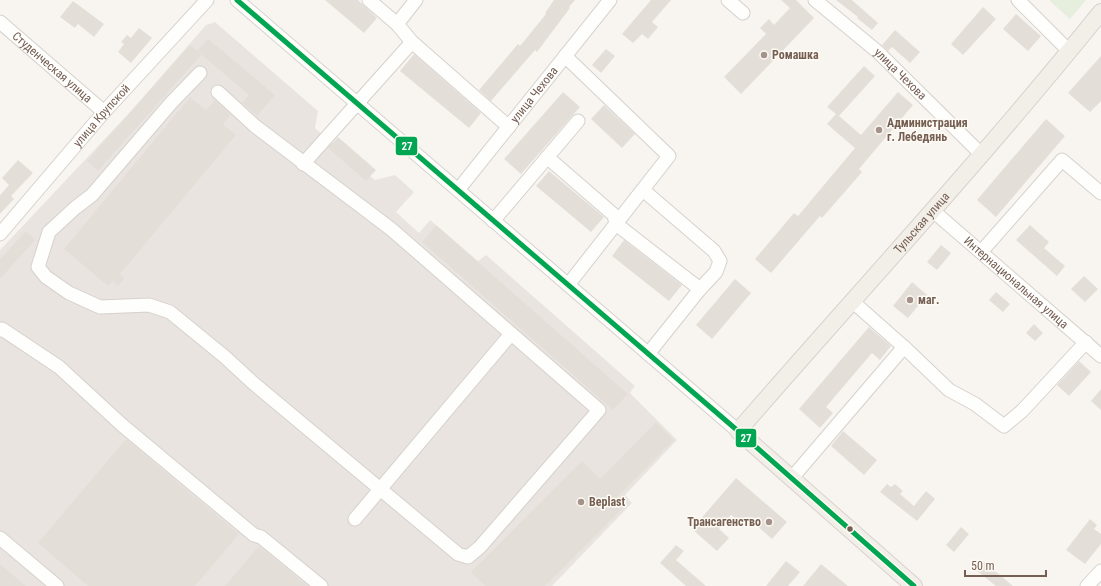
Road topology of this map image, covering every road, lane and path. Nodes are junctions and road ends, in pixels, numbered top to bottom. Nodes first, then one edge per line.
1 (207, 0) edge
2 (237, 0) edge
3 (370, 0) edge
4 (416, 0) edge
5 (610, 0) edge
6 (728, 0) edge
7 (815, 0) edge
8 (1018, 0) edge
9 (1101, 12) edge
10 (743, 13) dead end
11 (0, 22) edge
12 (397, 24) junction
13 (412, 42) junction
14 (1069, 51) junction
15 (565, 56) junction
16 (200, 73) dead end
17 (218, 92) dead end
18 (357, 104) junction
19 (104, 112) junction
20 (578, 121) dead end
21 (509, 127) junction
22 (981, 154) junction
23 (547, 158) junction
24 (303, 164) junction
25 (458, 190) junction
26 (643, 190) junction
27 (1101, 193) edge
28 (932, 210) junction
29 (493, 221) junction
30 (616, 224) junction
31 (0, 234) edge
32 (981, 252) junction
33 (568, 285) junction
34 (700, 289) junction
35 (852, 301) junction
36 (0, 330) edge
37 (511, 334) junction
38 (1086, 342) junction
39 (904, 347) junction
40 (648, 354) junction
41 (1101, 356) edge
42 (738, 431) junction
43 (791, 479) junction
44 (381, 490) junction
45 (355, 519) dead end
46 (0, 538) edge
47 (1101, 571) edge
48 (57, 586) edge
49 (321, 586) edge
50 (914, 586) edge
51 (1087, 586) edge

1 - 19 street, улица Крупской
2 - 18 street
3 - 12 street
4 - 12 street
5 - 15 street, улица Чехова
6 - 10 street
7 - 22 street, улица Чехова
8 - 14 street
9 - 14 main road, Тульская улица
11 - 19 street, Студенческая улица
12 - 13 street
13 - 18 street
13 - 21 street
14 - 22 main road, Тульская улица
15 - 21 street, улица Чехова
15 - 26 street
16 - 44 street
17 - 24 street
18 - 24 street
18 - 25 street
19 - 31 street, улица Крупской
20 - 23 street
21 - 25 street, улица Чехова
22 - 28 main road, Тульская улица
23 - 29 street
23 - 30 street
24 - 37 street
25 - 29 street
26 - 30 street
26 - 34 street
27 - 32 street
28 - 32 street, Интернациональная улица
28 - 35 main road, Тульская улица
29 - 33 street
30 - 33 street
30 - 34 street
32 - 38 street, Интернациональная улица
33 - 40 street
34 - 40 street
35 - 39 street
35 - 42 main road, Тульская улица
36 - 49 street
37 - 44 street
37 - 44 street
38 - 39 street
38 - 41 street, Интернациональная улица
39 - 43 street
40 - 42 street
42 - 43 main road
43 - 50 main road
44 - 45 street
46 - 48 street
47 - 51 street

